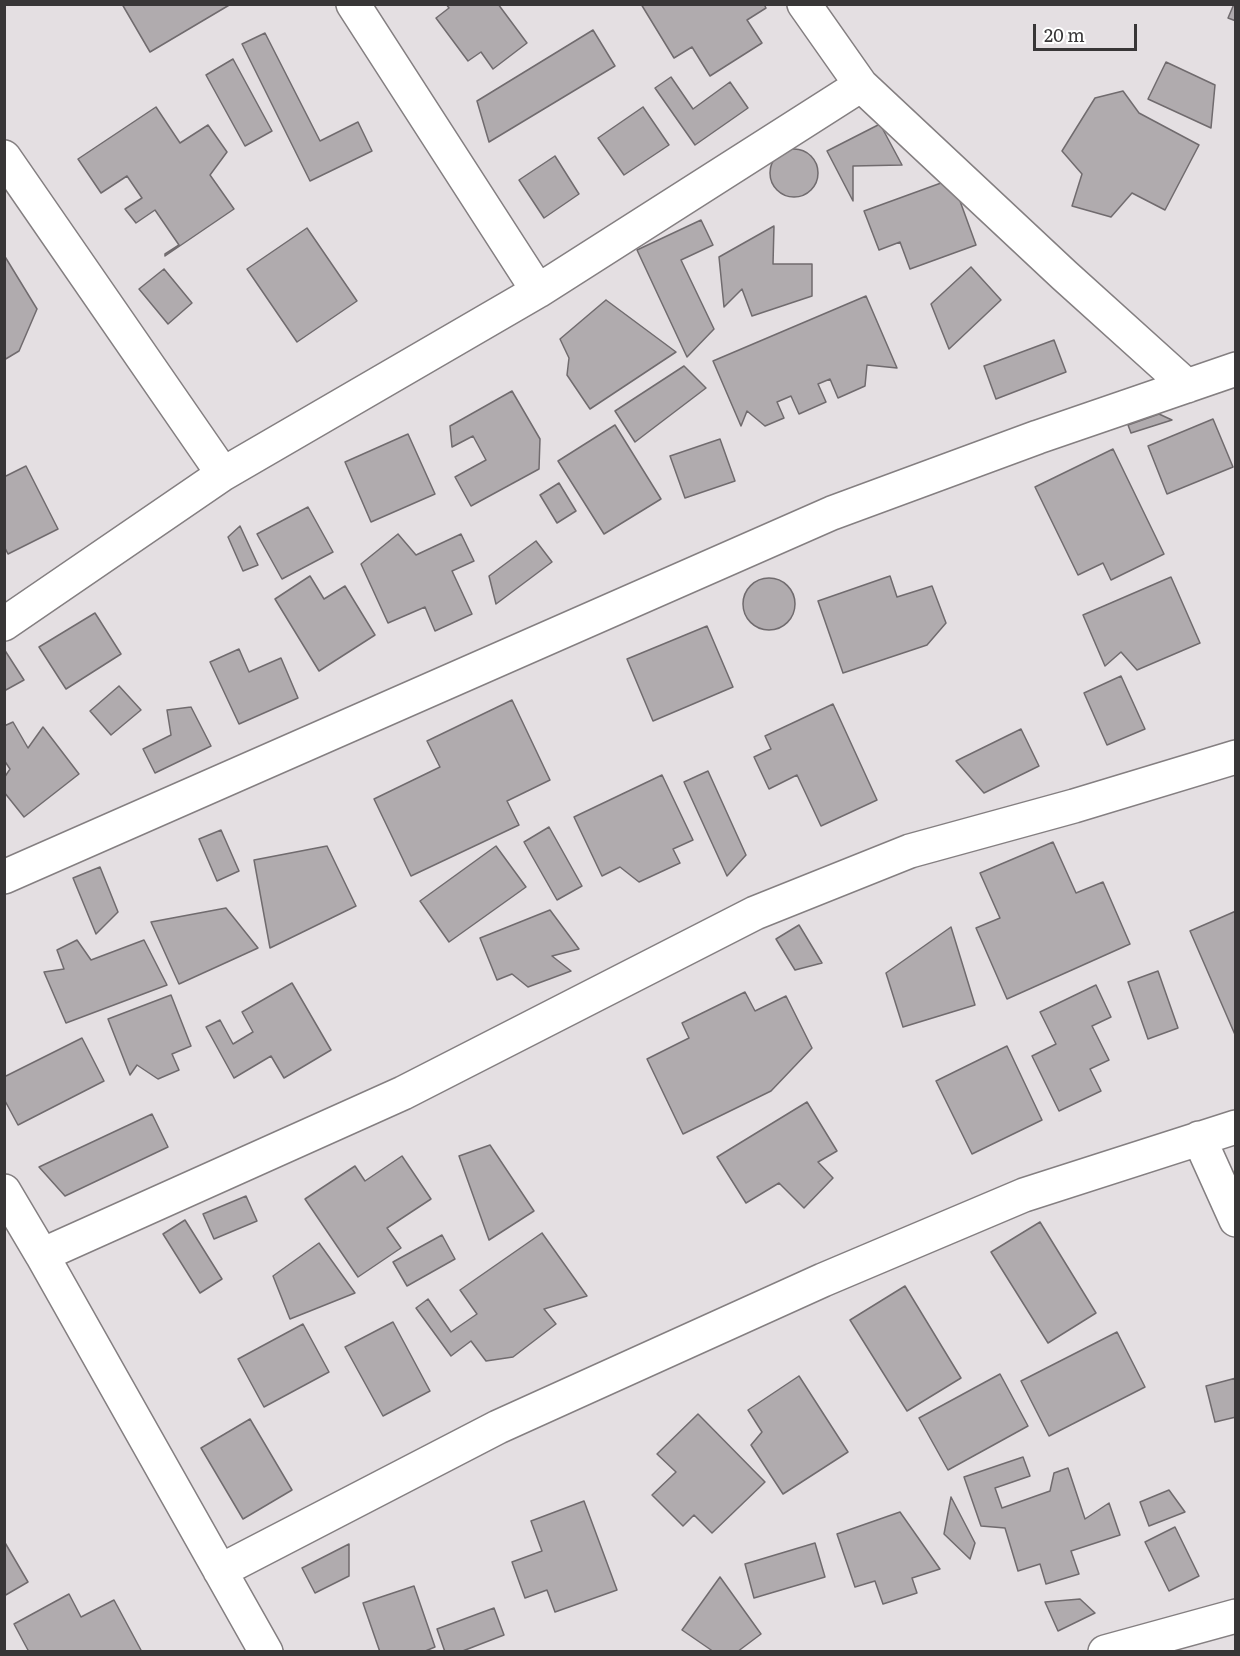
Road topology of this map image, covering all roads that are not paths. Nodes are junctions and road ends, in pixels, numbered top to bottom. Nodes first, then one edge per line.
1 (353, 4) edge
2 (804, 4) edge
3 (861, 85) junction
4 (4, 156) edge
5 (538, 291) junction
6 (1236, 369) edge
7 (1187, 386) junction
8 (223, 474) junction
9 (4, 624) edge
10 (1236, 757) edge
11 (4, 877) edge
12 (1236, 1127) edge
13 (1199, 1138) junction
14 (8, 1204) edge
15 (1236, 1220) edge
16 (42, 1255) junction
17 (220, 1571) junction
18 (1236, 1616) edge
19 (266, 1652) edge
20 (1105, 1652) edge

1 - 5 street
2 - 3 street
3 - 5 street
3 - 7 street
4 - 8 street
5 - 8 street
6 - 7 street
7 - 11 street
8 - 9 street
10 - 16 street
12 - 13 street
13 - 15 street
13 - 17 street
14 - 16 street
16 - 17 street
17 - 19 street
18 - 20 street

